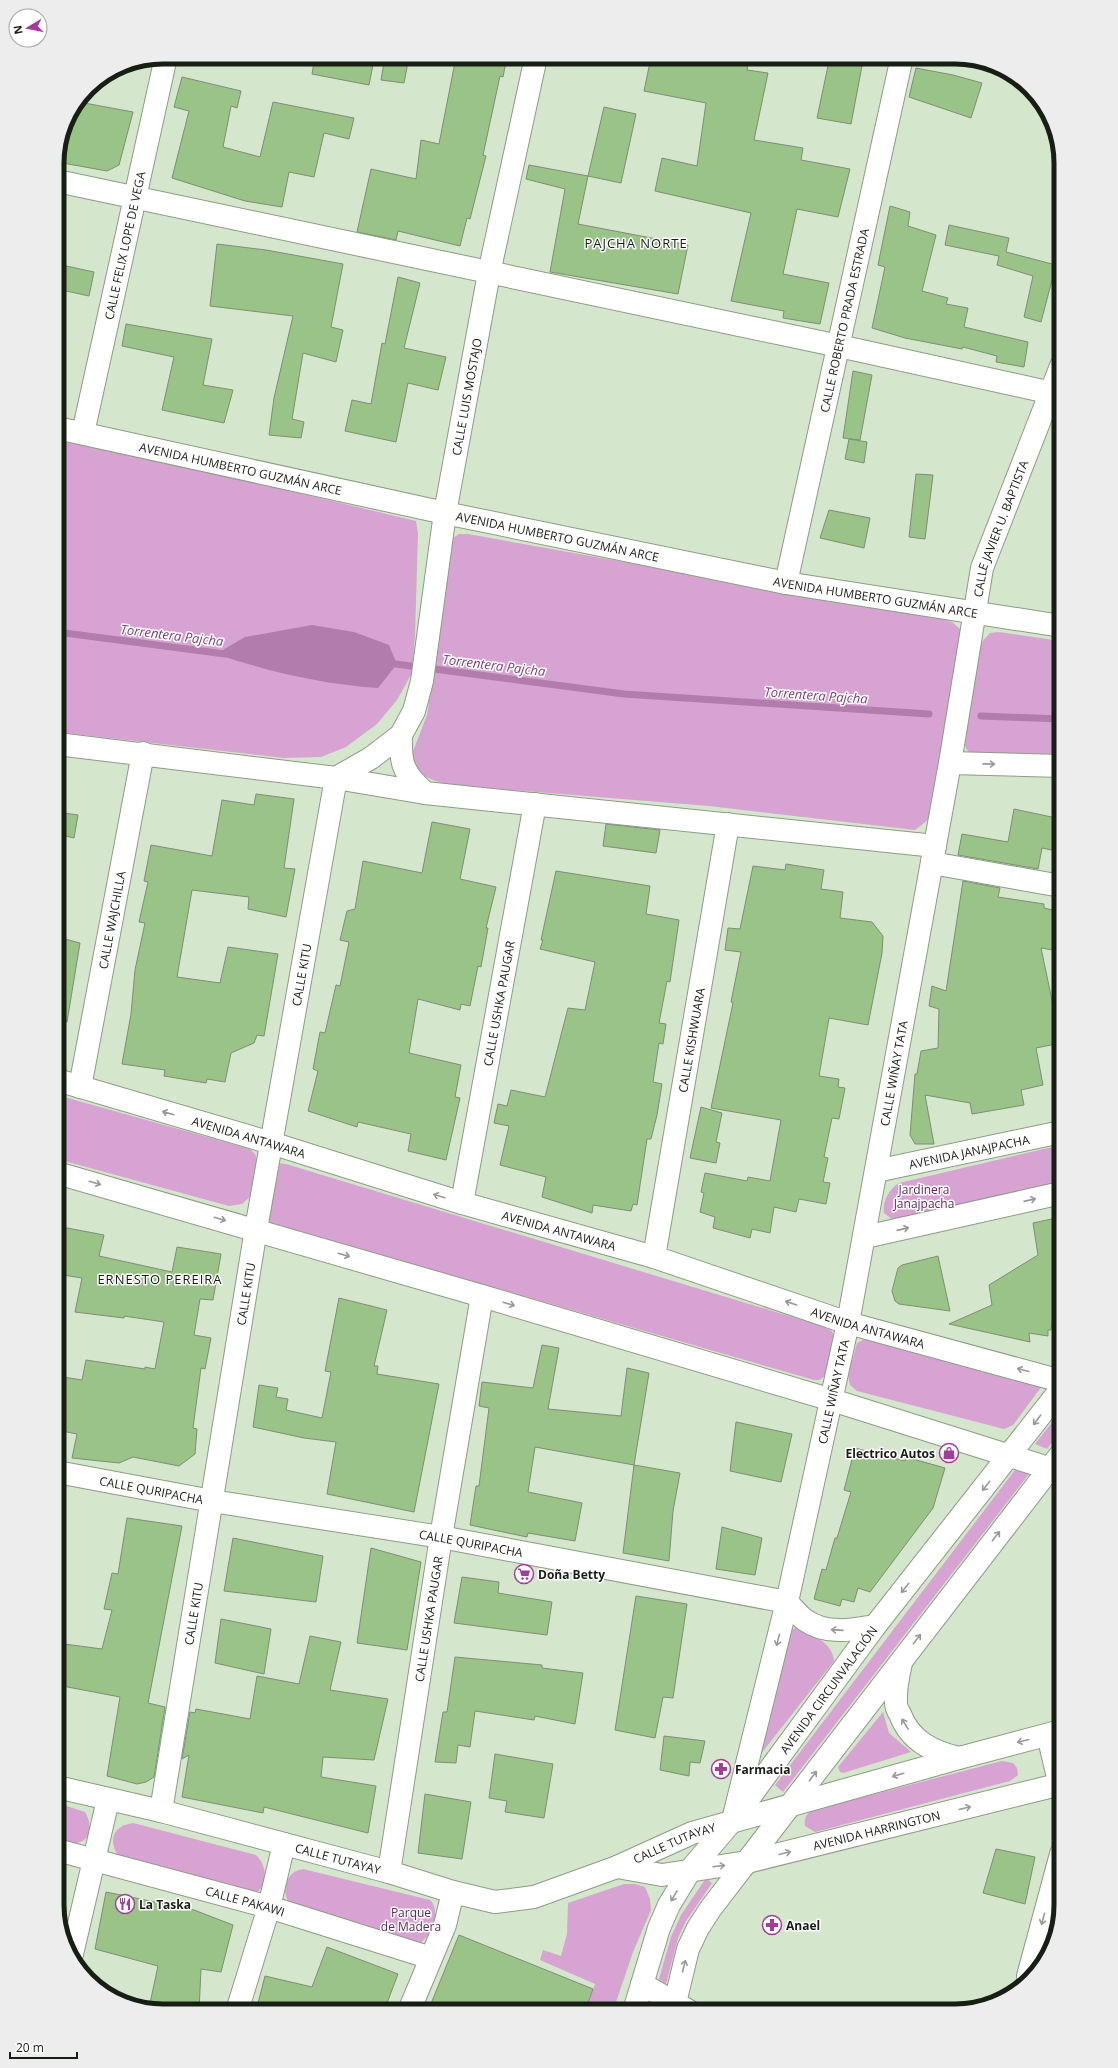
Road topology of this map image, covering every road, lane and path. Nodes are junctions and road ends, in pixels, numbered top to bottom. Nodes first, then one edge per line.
1 (164, 64) edge
2 (534, 64) edge
3 (900, 64) edge
4 (64, 182) edge
5 (135, 197) junction
6 (489, 273) junction
7 (839, 346) junction
8 (1054, 394) edge
9 (1054, 399) edge
10 (64, 429) edge
11 (83, 433) junction
12 (445, 513) junction
13 (786, 583) junction
14 (975, 612) junction
15 (1054, 625) edge
16 (400, 735) junction
17 (64, 745) edge
18 (143, 753) junction
19 (950, 763) junction
20 (1054, 766) edge
21 (336, 778) junction
22 (425, 793) junction
23 (535, 804) junction
24 (728, 824) junction
25 (934, 855) junction
26 (1054, 884) edge
27 (64, 1082) edge
28 (80, 1087) junction
29 (1054, 1134) edge
30 (271, 1143) junction
31 (876, 1172) junction
32 (64, 1175) edge
33 (1054, 1195) edge
34 (462, 1203) junction
35 (256, 1229) junction
36 (865, 1237) junction
37 (654, 1257) junction
38 (482, 1296) junction
39 (848, 1323) junction
40 (1054, 1379) edge
41 (1054, 1398) edge
42 (832, 1400) junction
43 (1010, 1456) junction
44 (1054, 1464) edge
45 (1054, 1469) edge
46 (64, 1473) edge
47 (212, 1501) junction
48 (441, 1537) junction
49 (787, 1602) junction
50 (876, 1626) junction
51 (902, 1659) junction
52 (1054, 1733) edge
53 (959, 1758) junction
54 (1054, 1787) edge
55 (64, 1789) edge
56 (108, 1800) junction
57 (789, 1807) junction
58 (161, 1812) junction
59 (732, 1822) junction
60 (284, 1844) junction
61 (64, 1852) edge
62 (95, 1859) junction
63 (747, 1862) junction
64 (617, 1867) junction
65 (691, 1869) junction
66 (389, 1872) junction
67 (1054, 1880) edge
68 (453, 1892) junction
69 (269, 1906) junction
70 (74, 1947) edge
71 (431, 1958) junction
72 (1030, 1970) edge
73 (642, 1984) junction
74 (240, 2004) edge
75 (413, 2004) edge
76 (636, 2004) edge
77 (673, 2004) edge
78 (680, 2004) edge

1 - 5 main road, CALLE FELIX LOPE DE VEGA
2 - 6 main road, CALLE LUIS MOSTAJO
3 - 7 main road, CALLE ROBERTO PRADA ESTRADA
4 - 5 main road
5 - 6 main road
5 - 11 main road, CALLE FELIX LOPE DE VEGA
6 - 7 main road
6 - 12 main road, CALLE LUIS MOSTAJO
7 - 8 main road
7 - 13 main road, CALLE ROBERTO PRADA ESTRADA
9 - 14 main road, CALLE JAVIER U. BAPTISTA
10 - 11 main road, AVENIDA HUMBERTO GUZMÁN ARCE
11 - 12 main road, AVENIDA HUMBERTO GUZMÁN ARCE
12 - 13 main road, AVENIDA HUMBERTO GUZMÁN ARCE
12 - 16 main road, CALLE LUIS MOSTAJO
13 - 14 main road, AVENIDA HUMBERTO GUZMÁN ARCE
14 - 15 main road, AVENIDA HUMBERTO GUZMÁN ARCE
14 - 19 main road, CALLE JAVIER U. BAPTISTA
16 - 21 main road, CALLE LUIS MOSTAJO
16 - 22 main road
17 - 18 main road
18 - 21 main road
18 - 28 main road, CALLE WAJCHILLA
19 -> 20 main road
19 - 25 main road, CALLE JAVIER U. BAPTISTA
21 - 22 main road
21 - 30 main road, CALLE KITU
22 - 23 main road
23 - 24 main road
23 - 34 main road, CALLE USHKA PAUGAR
24 - 25 main road
24 - 37 main road, CALLE KISHWUARA
25 - 26 main road
25 - 31 main road, CALLE WIÑAY TATA
27 - 28 main road, AVENIDA ANTAWARA
30 -> 28 main road, AVENIDA ANTAWARA
29 - 31 main road, AVENIDA JANAJPACHA
34 -> 30 main road, AVENIDA ANTAWARA
30 - 35 main road, CALLE KITU
31 - 36 main road, CALLE WIÑAY TATA
32 -> 35 main road
36 -> 33 main road
34 - 37 main road, AVENIDA ANTAWARA
35 -> 38 main road
35 - 47 main road, CALLE KITU
36 - 39 main road, CALLE WIÑAY TATA
39 -> 37 main road, AVENIDA ANTAWARA
38 -> 42 main road
38 - 48 main road, CALLE USHKA PAUGAR
40 -> 39 main road, AVENIDA ANTAWARA
39 - 42 main road, CALLE WIÑAY TATA
41 -> 43 main road, AVENIDA CIRCUNVALACIÓN
42 - 43 main road
42 - 49 main road, CALLE WIÑAY TATA
43 - 44 main road
43 -> 50 main road, AVENIDA CIRCUNVALACIÓN
51 -> 45 main road
46 - 47 main road, CALLE QURIPACHA
47 - 48 main road, CALLE QURIPACHA
47 - 58 main road, CALLE KITU
48 - 49 main road, CALLE QURIPACHA
48 - 66 main road, CALLE USHKA PAUGAR
50 -> 49 main road
49 -> 59 main road, CALLE WIÑAY TATA
50 - 59 main road, AVENIDA CIRCUNVALACIÓN
53 -> 51 main road
57 -> 51 main road
52 -> 53 main road
53 -> 57 main road
63 -> 54 main road, AVENIDA HARRINGTON
55 - 56 main road, CALLE TUTAYAY
56 - 58 main road, CALLE TUTAYAY
56 - 62 main road
57 - 59 main road
57 - 63 main road
58 - 60 main road, CALLE TUTAYAY
59 - 64 main road, CALLE TUTAYAY
59 - 65 main road, AVENIDA CIRCUNVALACIÓN
60 - 66 main road, CALLE TUTAYAY
60 - 69 main road
61 - 62 main road, CALLE PAKAWI
62 - 69 main road, CALLE PAKAWI
62 - 70 main road
65 -> 63 main road, AVENIDA HARRINGTON
78 -> 63 main road
64 - 65 main road, CALLE TUTAYAY
64 - 68 main road, CALLE TUTAYAY
65 -> 73 main road, AVENIDA CIRCUNVALACIÓN
66 - 68 main road, CALLE TUTAYAY
67 -> 72 main road
68 - 71 main road
69 - 71 main road, CALLE PAKAWI
69 - 74 main road
71 - 75 main road
73 - 76 main road, AVENIDA CIRCUNVALACIÓN
73 - 77 main road

